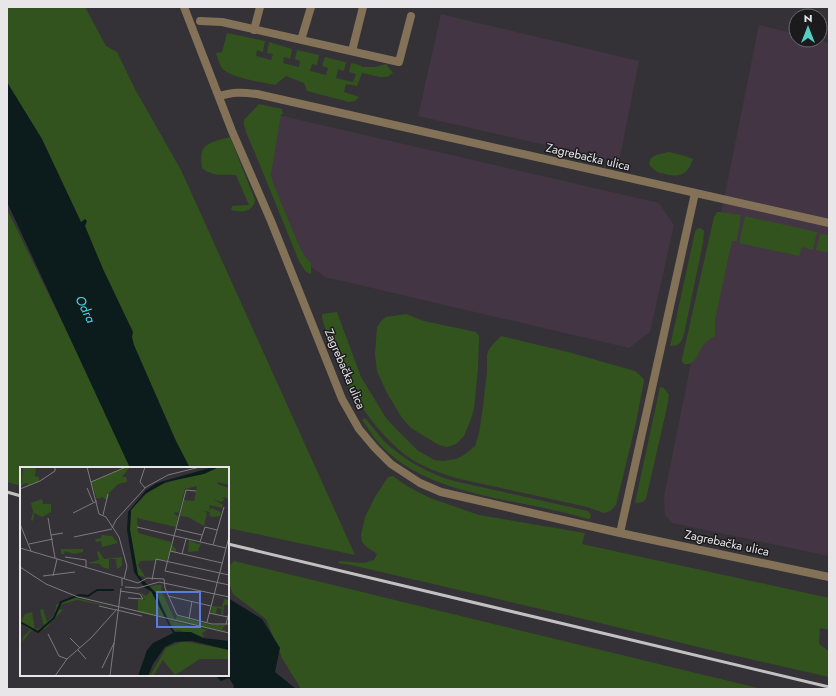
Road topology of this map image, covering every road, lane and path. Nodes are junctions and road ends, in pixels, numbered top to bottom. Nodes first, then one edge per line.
1 (184, 7) edge
2 (260, 7) edge
3 (311, 7) edge
4 (362, 7) edge
5 (412, 16) dead end
6 (200, 21) dead end
7 (254, 30) junction
8 (301, 40) junction
9 (352, 51) junction
10 (219, 96) junction
11 (695, 193) junction
12 (829, 223) edge
13 (620, 533) junction
14 (829, 577) edge

1 - 10 street, Zagrebačka ulica
2 - 7 street
3 - 8 street
4 - 9 street
5 - 9 street
6 - 7 street
7 - 8 street
8 - 9 street
10 - 11 street, Zagrebačka ulica
10 - 13 street, Zagrebačka ulica
11 - 12 street, Zagrebačka ulica
11 - 13 street
13 - 14 street, Zagrebačka ulica

